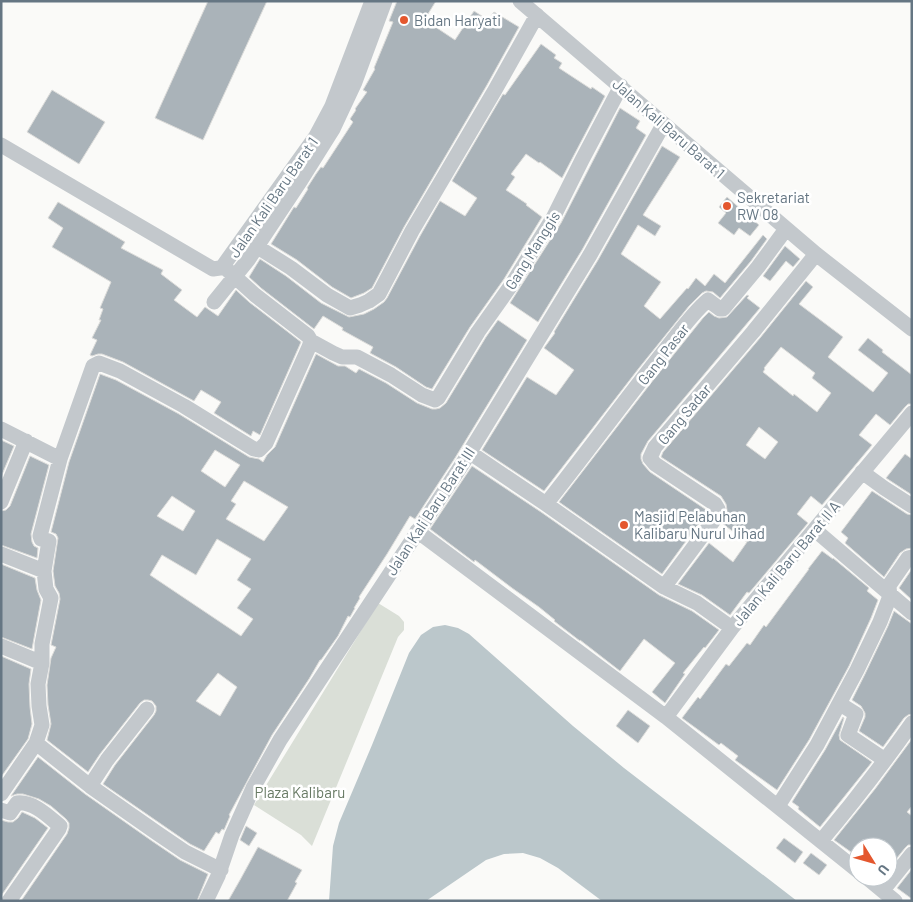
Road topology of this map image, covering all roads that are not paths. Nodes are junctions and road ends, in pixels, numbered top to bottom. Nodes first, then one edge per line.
1 (372, 1) edge
2 (386, 1) edge
3 (520, 1) edge
4 (537, 15) junction
5 (621, 86) junction
6 (663, 125) junction
7 (1, 145) edge
8 (786, 229) junction
9 (256, 246) junction
10 (816, 254) junction
11 (223, 266) junction
12 (234, 277) junction
13 (214, 302) dead end
14 (912, 329) edge
15 (311, 341) junction
16 (912, 413) edge
17 (1, 429) edge
18 (26, 441) junction
19 (469, 452) junction
20 (60, 460) junction
21 (862, 472) junction
22 (1, 502) edge
23 (546, 504) junction
24 (912, 506) edge
25 (814, 530) junction
26 (417, 531) junction
27 (1, 554) edge
28 (912, 557) edge
29 (44, 571) junction
30 (664, 587) junction
31 (890, 596) junction
32 (912, 613) edge
33 (732, 628) junction
34 (1, 646) edge
35 (42, 663) junction
36 (840, 704) junction
37 (147, 709) dead end
38 (666, 716) junction
39 (912, 723) edge
40 (36, 743) junction
41 (885, 760) junction
42 (90, 786) junction
43 (1, 794) edge
44 (778, 806) junction
45 (1, 810) edge
46 (821, 841) junction
47 (912, 854) edge
48 (848, 862) edge
49 (220, 870) junction
50 (878, 887) edge
51 (882, 890) junction
52 (9, 901) edge
53 (206, 901) edge
54 (895, 901) edge

1 - 11 street, Jalan Kali Baru Barat 1
2 - 9 street
3 - 4 street, Jalan Kali Baru Barat 1
4 - 5 street, Jalan Kali Baru Barat 1
4 - 9 street
5 - 6 street, Jalan Kali Baru Barat 1
5 - 15 street, Gang Manggis
6 - 8 street, Jalan Kali Baru Barat 1
6 - 19 street, Jalan Kali Baru Barat III
7 - 11 street, Jalan Kali Baru Barat 1
8 - 10 street, Jalan Kali Baru Barat 1
8 - 23 street, Gang Pasar
9 - 12 street
10 - 14 street, Jalan Kali Baru Barat 1
10 - 30 street, Gang Sadar
11 - 12 street
12 - 13 street
12 - 15 street
15 - 20 street
16 - 21 street, Jalan Kali Baru Barat II A
17 - 18 street
18 - 20 street
18 - 22 street
19 - 23 street
19 - 26 street, Jalan Kali Baru Barat III
20 - 29 street
21 - 24 street
21 - 25 street, Jalan Kali Baru Barat II A
23 - 30 street
25 - 31 street
25 - 33 street, Jalan Kali Baru Barat II A
26 - 38 street
26 - 49 street, Jalan Kali Baru Barat III
27 - 29 street
28 - 31 street
29 - 35 street
30 - 33 street
31 - 32 street
31 - 36 street
33 - 38 street, Jalan Kali Baru Barat II A
34 - 35 street
35 - 40 street
36 - 41 street
36 - 44 street
37 - 42 street
38 - 44 street
39 - 41 street
40 - 42 street
40 - 43 street
41 - 46 street
42 - 49 street
44 - 46 street
45 - 52 street
46 - 48 street
47 - 51 street
49 - 53 street, Jalan Kali Baru Barat III
50 - 51 street
51 - 54 street

